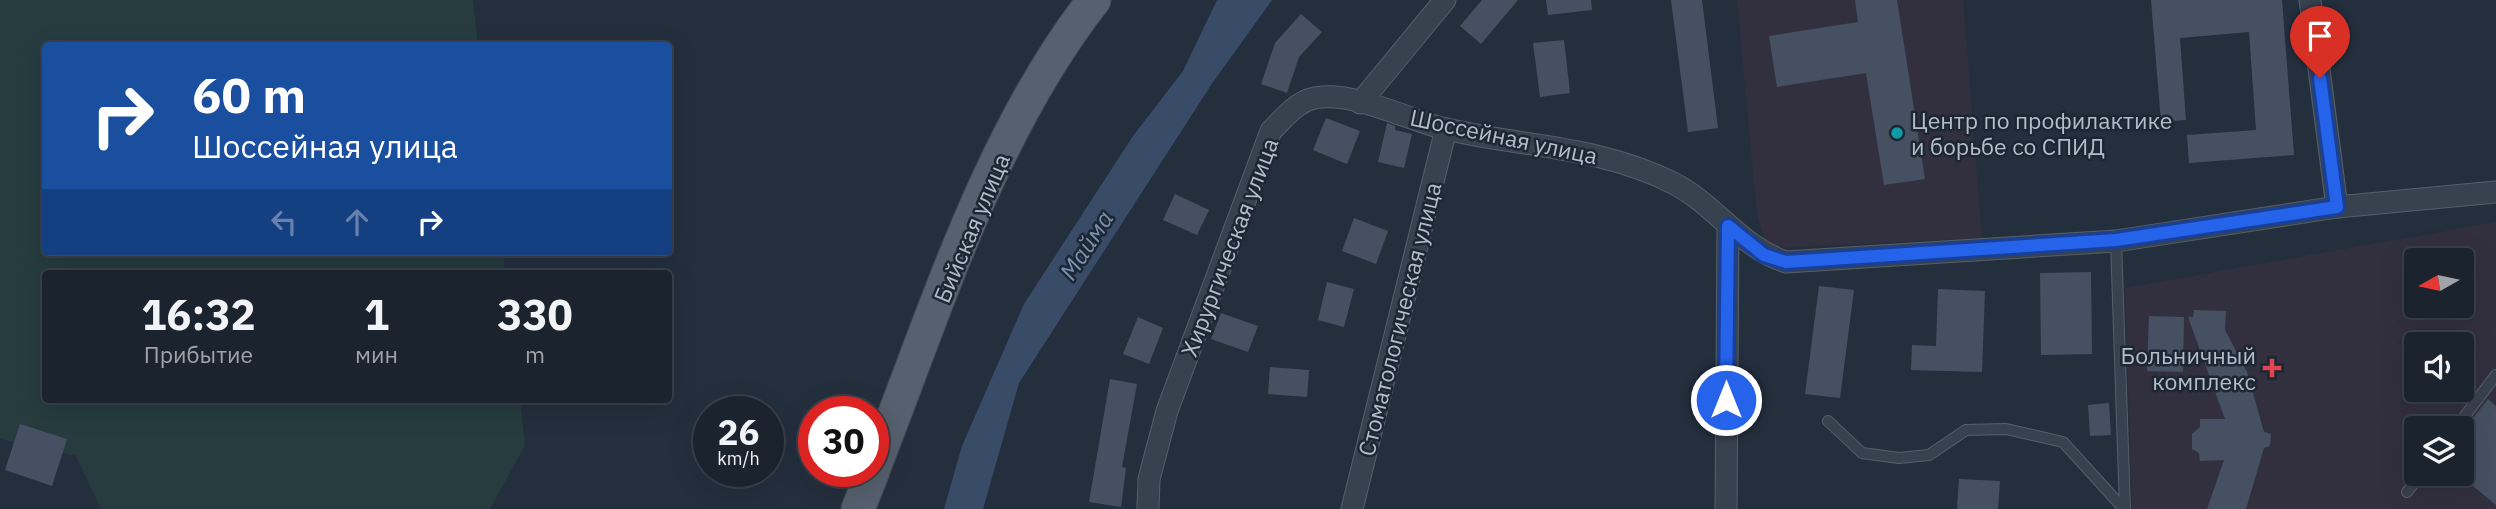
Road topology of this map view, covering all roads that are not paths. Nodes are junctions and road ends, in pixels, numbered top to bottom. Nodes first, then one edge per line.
1 (1078, 0) edge
2 (1094, 0) edge
3 (1445, 0) edge
4 (2309, 0) edge
5 (1064, 38) junction
6 (1360, 103) junction
7 (1446, 129) junction
8 (2496, 192) edge
9 (2337, 207) junction
10 (1728, 226) junction
11 (2116, 240) junction
12 (2496, 375) edge
13 (2465, 416) edge
14 (1828, 421) dead end
15 (889, 429) edge
16 (2412, 486) edge
17 (866, 487) edge
18 (2407, 492) dead end
19 (858, 509) edge
20 (1148, 509) edge
21 (1352, 509) edge
22 (1726, 509) edge
23 (2124, 509) edge

1 - 5 lane
2 - 5 main road, Бийская улица
3 - 6 street
4 - 9 street
5 - 15 main road, Бийская улица
6 - 7 street, Шоссейная улица
6 - 20 street, Хирургическая улица
7 - 10 street, Шоссейная улица
7 - 21 street, Стоматологическая улица
8 - 9 street, Шоссейная улица
9 - 11 street, Шоссейная улица
10 - 11 street, Шоссейная улица
10 - 22 street
11 - 23 lane
12 - 13 lane
14 - 23 lane
16 - 18 lane
17 - 19 main road, Бийская улица

